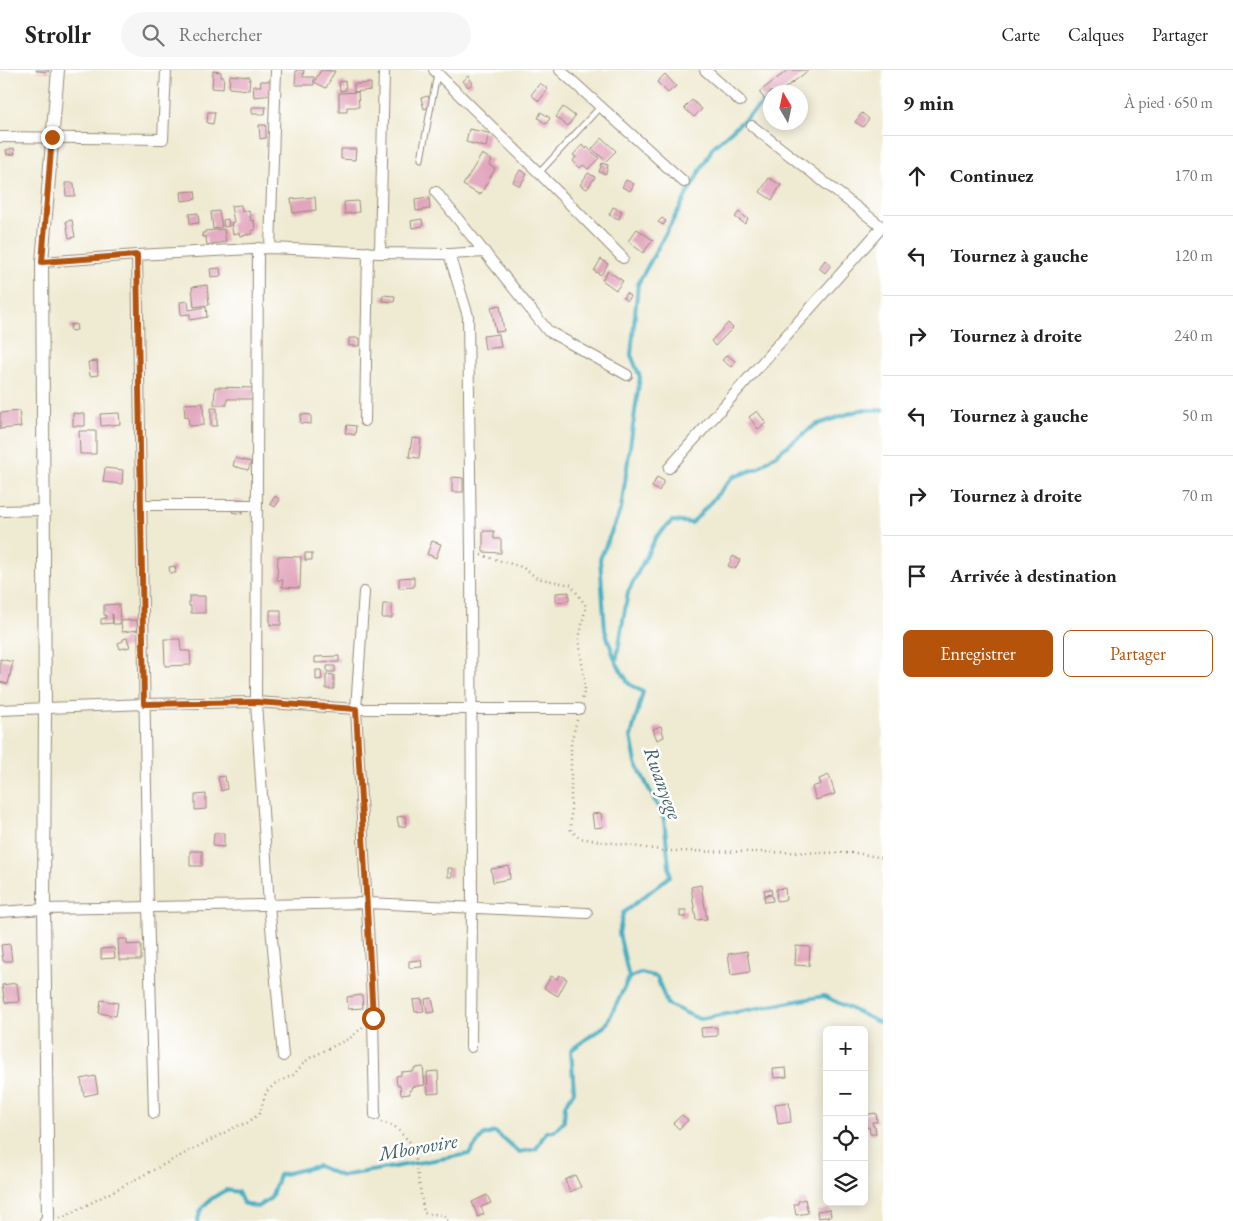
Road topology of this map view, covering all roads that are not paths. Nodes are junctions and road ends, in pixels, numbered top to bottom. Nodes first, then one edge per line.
1 (58, 70) edge
2 (166, 70) edge
3 (276, 70) edge
4 (384, 70) edge
5 (560, 70) edge
6 (704, 70) edge
7 (436, 72) edge
8 (740, 101) dead end
9 (600, 106) junction
10 (752, 126) dead end
11 (0, 137) edge
12 (52, 137) junction
13 (421, 159) dead end
14 (539, 173) junction
15 (684, 182) dead end
16 (436, 192) dead end
17 (883, 226) edge
18 (258, 248) junction
19 (270, 248) junction
20 (368, 252) junction
21 (485, 252) junction
22 (380, 253) junction
23 (448, 254) junction
24 (137, 255) junction
25 (623, 258) dead end
26 (42, 262) junction
27 (627, 374) dead end
28 (365, 421) dead end
29 (669, 468) dead end
30 (141, 505) junction
31 (257, 505) junction
32 (0, 510) edge
33 (43, 510) junction
34 (364, 592) dead end
35 (256, 702) junction
36 (144, 704) junction
37 (45, 708) junction
38 (356, 709) junction
39 (579, 709) road end
40 (0, 710) edge
41 (472, 710) junction
42 (367, 904) junction
43 (269, 905) junction
44 (148, 907) junction
45 (472, 908) junction
46 (44, 909) junction
47 (0, 912) edge
48 (587, 913) dead end
49 (471, 1047) dead end
50 (283, 1056) dead end
51 (154, 1114) dead end
52 (375, 1115) road end
53 (47, 1220) edge

1 - 12 street
2 - 12 street
3 - 19 street
4 - 22 street
5 - 9 street
6 - 8 street
7 - 13 lane
7 - 14 street
9 - 14 lane
9 - 15 street
10 - 17 street
11 - 12 street
12 - 26 street
14 - 25 street
16 - 21 street
17 - 29 street
18 - 19 street
18 - 24 street
18 - 31 street
19 - 20 street
20 - 22 street
20 - 28 street
21 - 23 street
21 - 27 street
22 - 23 street
23 - 41 street
24 - 26 street
24 - 30 street
26 - 33 street
30 - 31 street
30 - 36 street
31 - 35 street
32 - 33 street
33 - 37 street
34 - 38 street
35 - 36 street
35 - 38 street
35 - 43 street
36 - 37 street
36 - 44 street
37 - 40 street
37 - 46 street
38 - 41 street
38 - 42 street
39 - 41 street
41 - 45 street
42 - 43 street
42 - 45 street
42 - 52 street
43 - 44 street
43 - 50 street
44 - 46 street
44 - 51 street
45 - 48 street
45 - 49 street
46 - 47 street
46 - 53 street

